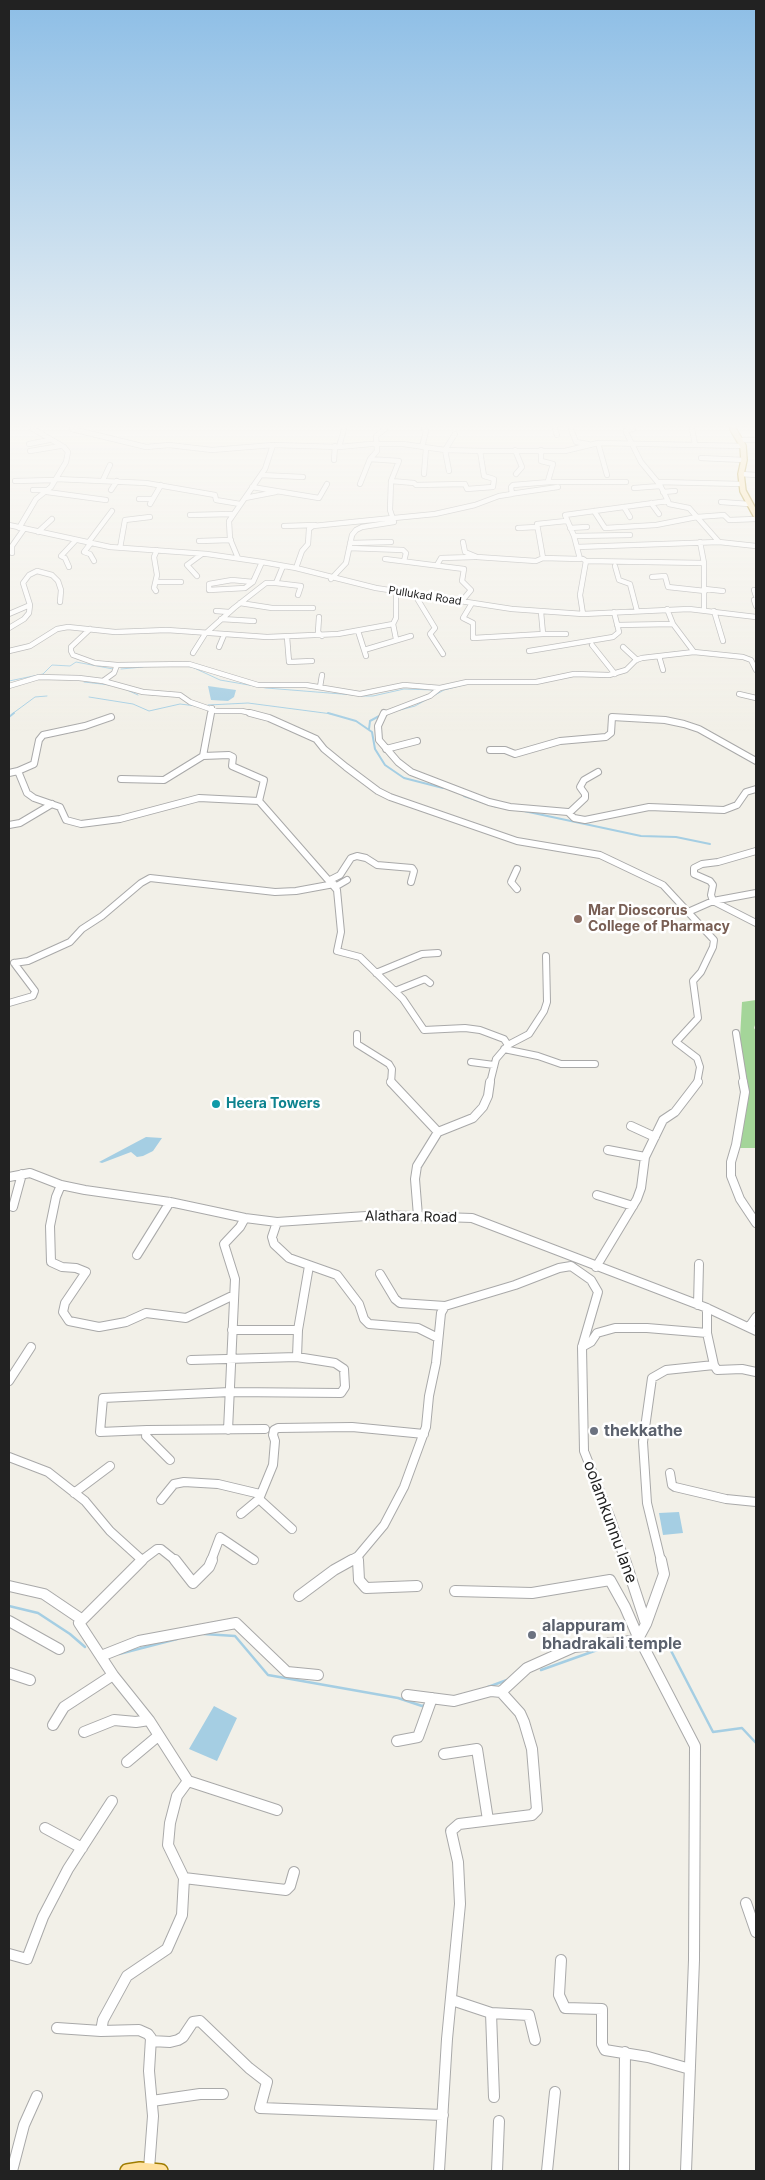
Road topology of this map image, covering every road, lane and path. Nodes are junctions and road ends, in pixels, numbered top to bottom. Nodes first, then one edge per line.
1 (20, 531) edge
2 (33, 531) edge
3 (98, 531) edge
4 (123, 531) edge
5 (230, 531) edge
6 (309, 531) edge
7 (356, 531) edge
8 (537, 531) edge
9 (571, 531) edge
10 (709, 531) edge
11 (38, 532) joint
12 (630, 535) dead end
13 (574, 536) junction
14 (231, 540) junction
15 (76, 541) junction
16 (199, 541) dead end
17 (391, 542) dead end
18 (463, 542) dead end
19 (700, 542) junction
20 (719, 542) junction
21 (90, 543) junction
22 (350, 545) junction
23 (756, 546) edge
24 (113, 547) junction
25 (577, 547) junction
26 (120, 548) junction
27 (157, 550) junction
28 (12, 554) dead end
29 (109, 554) dead end
30 (202, 554) junction
31 (477, 557) junction
32 (238, 558) junction
33 (542, 558) junction
34 (580, 558) junction
35 (385, 559) dead end
36 (94, 561) dead end
37 (404, 561) junction
38 (586, 561) junction
39 (262, 562) junction
40 (704, 563) junction
41 (438, 565) junction
42 (283, 566) junction
43 (615, 566) dead end
44 (69, 567) dead end
45 (296, 568) junction
46 (197, 576) dead end
47 (652, 577) dead end
48 (331, 578) junction
49 (156, 582) junction
50 (181, 582) dead end
51 (253, 582) junction
52 (276, 583) junction
53 (705, 590) junction
54 (754, 590) dead end
55 (156, 591) dead end
56 (723, 591) dead end
57 (399, 592) junction
58 (298, 594) dead end
59 (415, 595) junction
60 (756, 598) edge
61 (60, 602) dead end
62 (461, 602) junction
63 (240, 603) junction
64 (472, 603) junction
65 (30, 605) junction
66 (756, 606) edge
67 (312, 608) dead end
68 (667, 609) junction
69 (704, 610) junction
70 (216, 611) dead end
71 (637, 611) junction
72 (714, 611) junction
73 (228, 612) junction
74 (541, 612) junction
75 (614, 612) junction
76 (9, 614) edge
77 (582, 614) junction
78 (319, 617) dead end
79 (756, 618) edge
80 (221, 619) junction
81 (254, 620) dead end
82 (393, 624) junction
83 (673, 624) junction
84 (617, 625) junction
85 (9, 628) edge
86 (90, 629) junction
87 (358, 631) junction
88 (205, 634) junction
89 (543, 634) junction
90 (566, 634) dead end
91 (224, 635) junction
92 (322, 636) junction
93 (411, 636) dead end
94 (287, 637) junction
95 (396, 639) junction
96 (723, 641) dead end
97 (592, 644) dead end
98 (219, 647) dead end
99 (624, 647) dead end
100 (529, 650) dead end
101 (9, 651) edge
102 (694, 652) junction
103 (193, 653) dead end
104 (443, 654) dead end
105 (659, 656) junction
106 (637, 660) junction
107 (312, 661) dead end
108 (117, 665) junction
109 (561, 668) dead end
110 (663, 670) dead end
111 (756, 670) edge
112 (615, 674) junction
113 (322, 675) dead end
114 (565, 676) junction
115 (103, 681) junction
116 (9, 686) edge
117 (320, 687) junction
118 (440, 688) junction
119 (739, 694) dead end
120 (756, 698) edge
121 (212, 708) junction
122 (111, 717) dead end
123 (417, 741) dead end
124 (386, 749) junction
125 (490, 750) dead end
126 (203, 756) junction
127 (756, 761) edge
128 (18, 771) junction
129 (9, 772) edge
130 (598, 772) dead end
131 (121, 779) dead end
132 (756, 789) edge
133 (259, 801) junction
134 (52, 804) junction
135 (569, 813) junction
136 (9, 825) edge
137 (756, 851) edge
138 (517, 869) dead end
139 (348, 880) dead end
140 (411, 882) dead end
141 (333, 884) junction
142 (517, 889) dead end
143 (756, 893) edge
144 (713, 901) junction
145 (688, 912) junction
146 (756, 923) edge
147 (438, 953) dead end
148 (546, 956) dead end
149 (376, 973) junction
150 (430, 983) dead end
151 (394, 991) junction
152 (9, 1003) edge
153 (357, 1034) dead end
154 (736, 1034) dead end
155 (506, 1047) junction
156 (471, 1062) dead end
157 (595, 1064) dead end
158 (494, 1065) junction
159 (631, 1126) dead end
160 (438, 1132) junction
161 (655, 1136) junction
162 (608, 1150) dead end
163 (645, 1157) junction
164 (22, 1174) junction
165 (9, 1177) edge
166 (61, 1185) junction
167 (597, 1195) dead end
168 (170, 1202) junction
169 (633, 1206) junction
170 (13, 1207) dead end
171 (418, 1216) junction
172 (244, 1218) junction
173 (277, 1222) junction
174 (756, 1223) edge
175 (137, 1255) dead end
176 (699, 1264) dead end
177 (310, 1266) junction
178 (596, 1267) junction
179 (380, 1274) dead end
180 (234, 1295) junction
181 (445, 1306) junction
182 (703, 1307) junction
183 (756, 1317) edge
184 (753, 1329) edge
185 (232, 1330) junction
186 (298, 1330) junction
187 (707, 1333) junction
188 (438, 1338) junction
189 (582, 1347) junction
190 (30, 1348) dead end
191 (297, 1357) junction
192 (231, 1358) junction
193 (191, 1360) dead end
194 (714, 1365) junction
195 (756, 1372) edge
196 (9, 1381) edge
197 (230, 1392) junction
198 (265, 1429) dead end
199 (147, 1430) junction
200 (228, 1430) junction
201 (424, 1434) junction
202 (9, 1457) edge
203 (170, 1460) dead end
204 (110, 1466) dead end
205 (670, 1473) dead end
206 (74, 1492) junction
207 (259, 1497) junction
208 (161, 1500) dead end
209 (756, 1502) edge
210 (241, 1514) dead end
211 (292, 1529) dead end
212 (358, 1556) junction
213 (142, 1560) junction
214 (254, 1560) dead end
215 (9, 1586) edge
216 (417, 1586) dead end
217 (455, 1591) dead end
218 (298, 1596) dead end
219 (81, 1620) junction
220 (9, 1621) edge
221 (646, 1624) junction
222 (639, 1638) junction
223 (59, 1650) dead end
224 (101, 1656) junction
225 (9, 1673) edge
226 (112, 1675) junction
227 (318, 1675) dead end
228 (30, 1680) dead end
229 (501, 1692) junction
230 (407, 1695) dead end
231 (432, 1698) junction
232 (149, 1720) junction
233 (54, 1725) dead end
234 (84, 1732) dead end
235 (158, 1736) junction
236 (397, 1741) dead end
237 (444, 1754) dead end
238 (127, 1762) dead end
239 (188, 1781) junction
240 (112, 1801) dead end
241 (277, 1810) dead end
242 (488, 1820) junction
243 (45, 1828) dead end
244 (82, 1848) junction
245 (294, 1872) dead end
246 (184, 1878) junction
247 (746, 1903) dead end
248 (756, 1932) edge
249 (9, 1954) edge
250 (561, 1960) dead end
251 (452, 2000) junction
252 (491, 2013) junction
253 (57, 2028) dead end
254 (101, 2031) junction
255 (535, 2040) dead end
256 (151, 2041) junction
257 (625, 2052) junction
258 (690, 2069) junction
259 (555, 2092) dead end
260 (223, 2094) dead end
261 (37, 2096) dead end
262 (494, 2097) dead end
263 (152, 2101) junction
264 (443, 2115) junction
265 (498, 2121) dead end
266 (155, 2170) edge
267 (12, 2171) edge
268 (127, 2171) edge
269 (439, 2171) edge
270 (497, 2171) edge
271 (547, 2171) edge
272 (624, 2171) edge
273 (686, 2171) edge

1 - 28 street
2 - 11 street, Pullukad Road
3 - 21 street
4 - 26 street
5 - 14 street
6 - 45 street
7 - 22 street
8 - 33 street
9 - 13 street
10 - 20 street
11 - 15 street, Pullukad Road
12 - 13 street
13 - 25 street
14 - 16 street
14 - 32 street
15 - 21 street, Pullukad Road
15 - 44 street
17 - 22 street
18 - 31 street
19 - 20 street
19 - 25 street
19 - 40 street
20 - 23 street
21 - 24 street, Pullukad Road
21 - 36 street
22 - 37 street
22 - 48 street
24 - 26 street, Pullukad Road
24 - 29 street
25 - 34 street
26 - 27 street, Pullukad Road
27 - 30 street, Pullukad Road
27 - 49 street
30 - 32 street, Pullukad Road
30 - 46 street
31 - 33 street
31 - 41 street
32 - 39 street, Pullukad Road
33 - 34 street
34 - 38 street
35 - 37 street
37 - 41 street
38 - 40 street
38 - 77 street
39 - 42 street, Pullukad Road
39 - 51 street
40 - 53 street
41 - 62 street
42 - 45 street, Pullukad Road
42 - 52 street
43 - 71 street
45 - 48 street, Pullukad Road
47 - 53 street
48 - 57 street, Pullukad Road
49 - 50 street
49 - 55 street
51 - 51 street
52 - 58 street
52 - 63 street
53 - 56 street
53 - 69 street
54 - 60 street
57 - 59 street, Pullukad Road
57 - 82 street
59 - 62 street, Pullukad Road
59 - 104 street
60 - 66 street
61 - 65 street
62 - 64 street, Pullukad Road
63 - 67 street
63 - 73 street
64 - 74 street, Pullukad Road
64 - 89 street
65 - 76 street
65 - 85 street
68 - 69 street, Pullukad Road
68 - 71 street, Pullukad Road
68 - 83 street
69 - 72 street, Pullukad Road
70 - 73 street
71 - 75 street, Pullukad Road
72 - 79 street, Pullukad Road
72 - 96 street
73 - 80 street
74 - 77 street, Pullukad Road
74 - 89 street
75 - 77 street, Pullukad Road
75 - 84 street
78 - 92 street
80 - 81 street
80 - 88 street
82 - 87 street
82 - 95 street
83 - 84 street
83 - 102 street
84 - 100 street
86 - 88 street
86 - 101 street
86 - 108 street
87 - 92 street
87 - 95 street
88 - 91 street
88 - 103 street
89 - 90 street
91 - 94 street
91 - 98 street
92 - 94 street
93 - 95 street
94 - 107 street
97 - 112 street
99 - 106 street
102 - 105 street
102 - 111 street
105 - 106 street
105 - 110 street
106 - 112 street
108 - 115 street
108 - 117 street
109 - 114 street
112 - 114 street
113 - 117 street
114 - 118 street
115 - 116 street
115 - 121 street
117 - 118 street
118 - 124 street
119 - 120 street
121 - 126 street
121 - 145 street
122 - 128 street
123 - 124 street
124 - 135 street
125 - 127 street
126 - 131 street
126 - 133 street
128 - 129 street
128 - 134 street
130 - 135 street
132 - 135 street
133 - 134 street
133 - 141 street
134 - 136 street
137 - 144 street
138 - 142 street
139 - 141 street
140 - 141 street
141 - 149 street
141 - 152 street
143 - 144 street
144 - 145 street
144 - 146 street
145 - 161 street
147 - 149 street
148 - 155 street
149 - 151 street
150 - 151 street
151 - 155 street
153 - 160 street
154 - 174 street
155 - 157 street
155 - 158 street
156 - 158 street
158 - 160 street
159 - 161 street
160 - 171 street
161 - 163 street
162 - 163 street
163 - 169 street
164 - 165 street
164 - 166 street, Alathara Road
164 - 170 street
166 - 168 street, Alathara Road
166 - 180 street
167 - 169 street
168 - 172 street, Alathara Road
168 - 175 street
169 - 178 street
171 - 173 street, Alathara Road
171 - 178 street, Alathara Road
172 - 173 street, Alathara Road
172 - 180 street
173 - 177 street
176 - 182 street
177 - 186 street
177 - 188 street
178 - 182 street, Alathara Road
179 - 181 street
180 - 185 street
181 - 188 street
181 - 189 street, oolamkunnu lane
182 - 184 street, Alathara Road
182 - 187 street
183 - 184 street
185 - 186 street
185 - 192 street
186 - 191 street
187 - 189 street
187 - 194 street
188 - 201 street
189 - 221 street, oolamkunnu lane
190 - 196 street
191 - 192 street
191 - 197 street
192 - 193 street
192 - 197 street
194 - 195 street
194 - 221 street
197 - 199 street
197 - 200 street
198 - 200 street
199 - 200 street
199 - 203 street
201 - 207 street
201 - 212 street
202 - 206 street
204 - 206 street
205 - 209 street
206 - 213 street
207 - 208 street
207 - 210 street
207 - 211 street
212 - 216 street
212 - 218 street
213 - 214 street
213 - 219 street
215 - 219 street
217 - 222 street
219 - 224 street
220 - 223 street
221 - 222 street
222 - 229 street
222 - 258 street
224 - 226 street
224 - 227 street
225 - 228 street
226 - 232 street
226 - 233 street
229 - 231 street
229 - 242 street
230 - 231 street
231 - 236 street
232 - 234 street
232 - 235 street
235 - 238 street
235 - 239 street
237 - 242 street
239 - 241 street
239 - 246 street
240 - 244 street
242 - 251 street
243 - 244 street
244 - 249 street
245 - 246 street
246 - 254 street
247 - 248 street
250 - 257 street
251 - 252 street
251 - 264 street
252 - 255 street
252 - 262 street
253 - 254 street
254 - 256 street
256 - 263 street
256 - 264 street
257 - 258 street
257 - 272 street
258 - 273 street
259 - 271 street
260 - 263 street
261 - 267 street
263 - 266 street
264 - 269 street
265 - 270 street
266 - 268 main road

